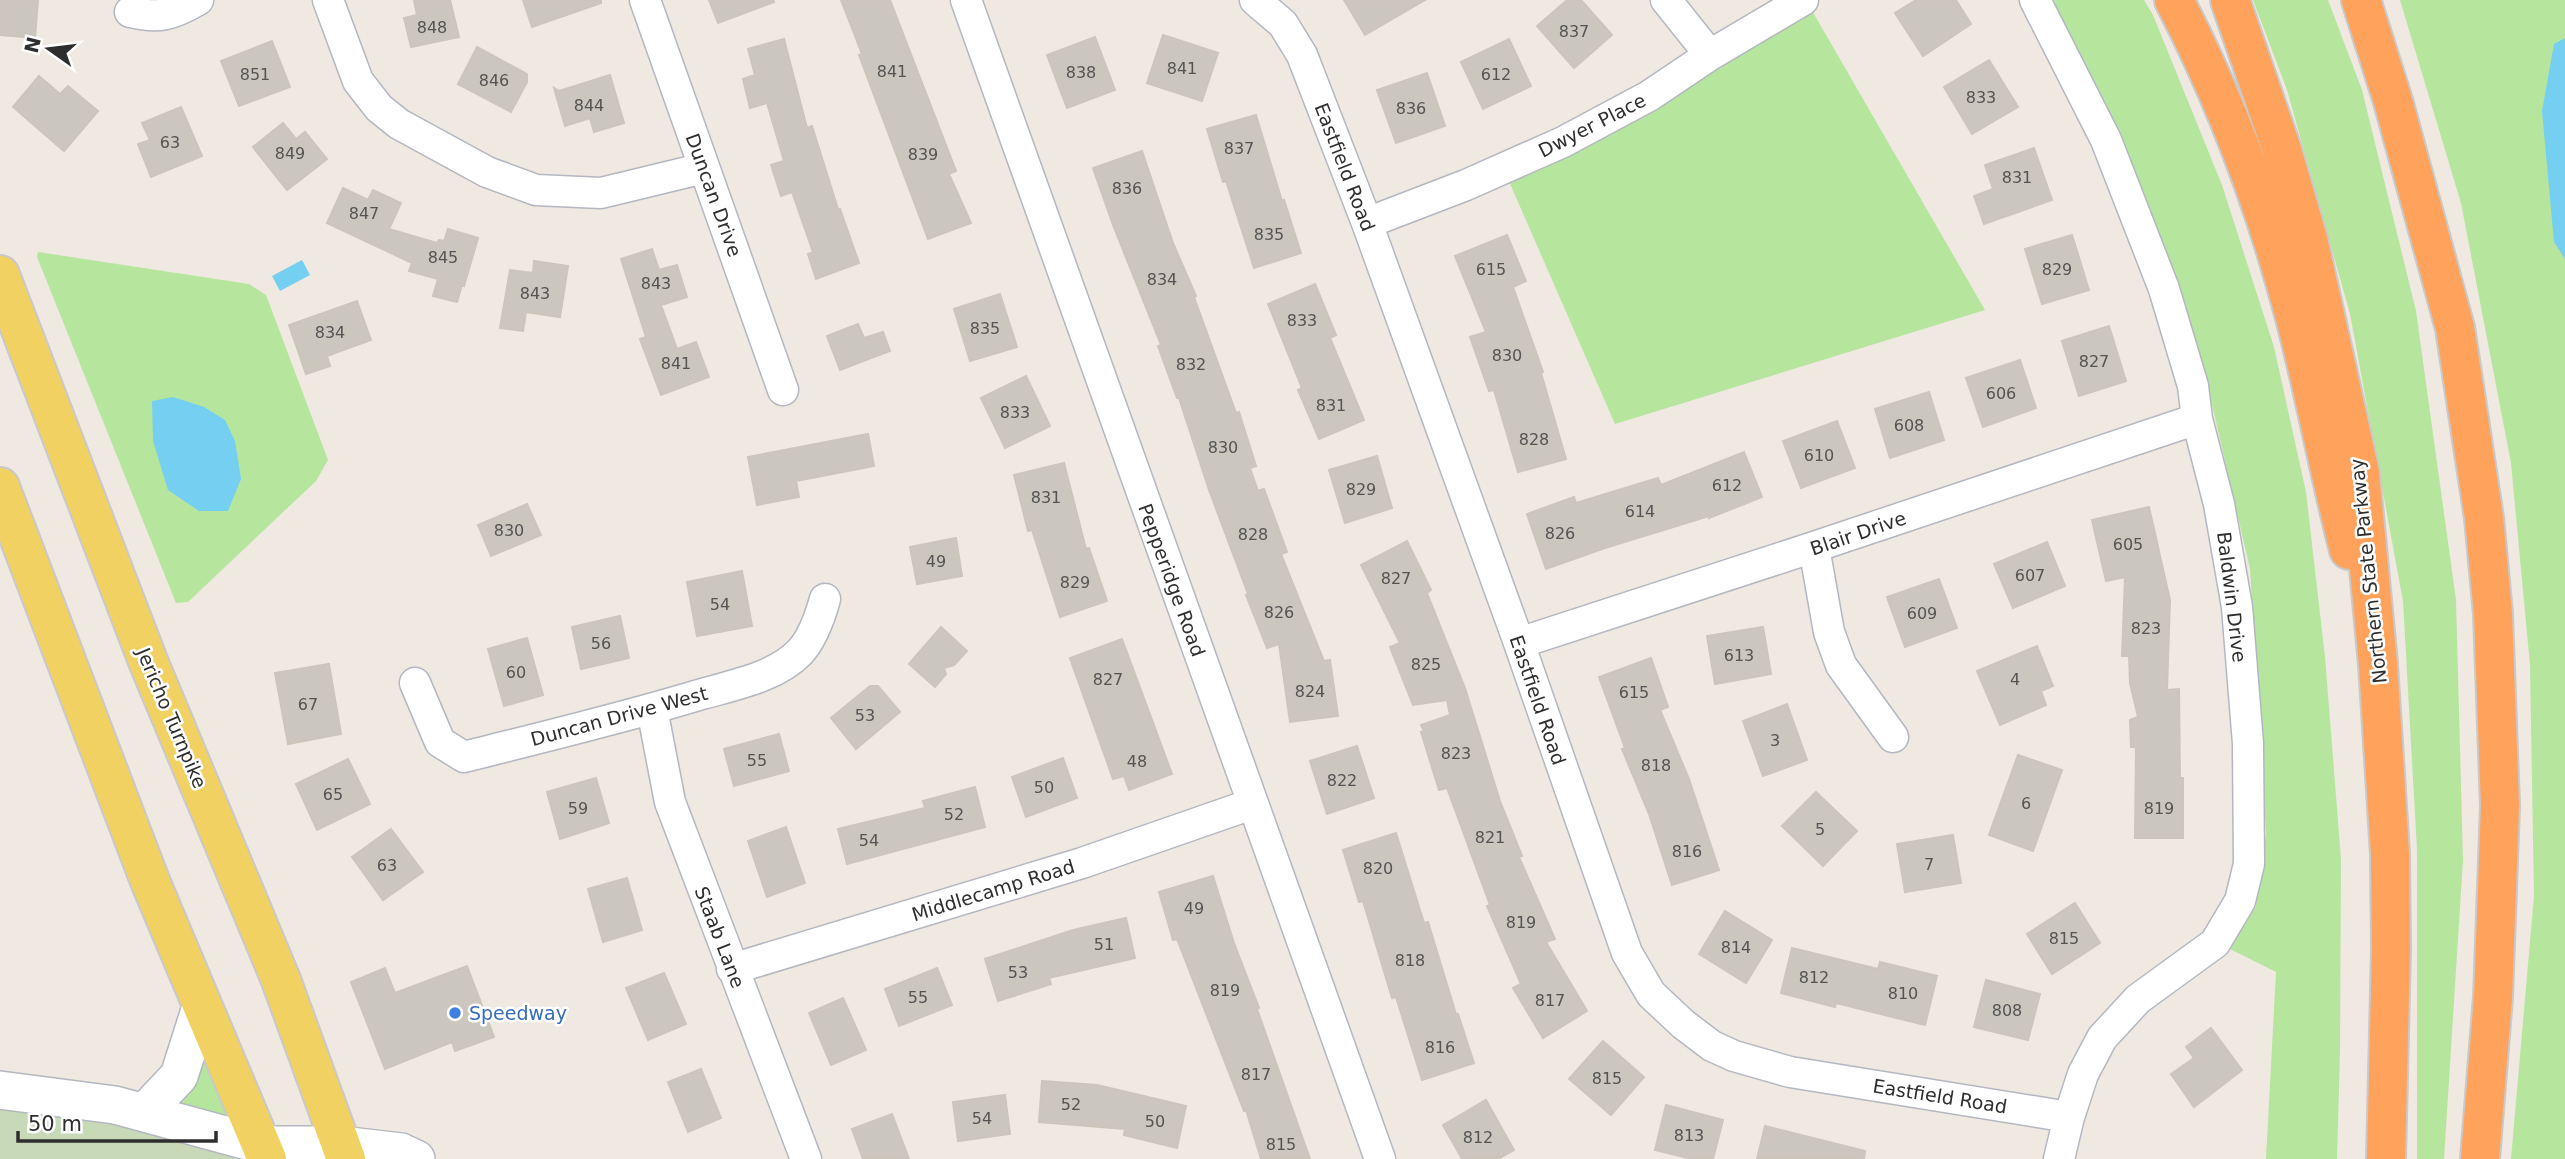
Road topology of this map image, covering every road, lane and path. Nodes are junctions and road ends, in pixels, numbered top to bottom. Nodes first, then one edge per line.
1 (198, 0) edge
2 (328, 0) edge
3 (645, 0) edge
4 (1255, 0) edge
5 (1666, 0) edge
6 (1803, 0) edge
7 (2035, 0) edge
8 (2174, 0) edge
9 (2230, 0) edge
10 (2361, 0) edge
11 (2384, 0) edge
12 (975, 2) edge
13 (130, 12) dead end
14 (1710, 55) junction
15 (704, 169) junction
16 (1367, 222) junction
17 (0, 275) edge
18 (2455, 328) junction
19 (783, 390) dead end
20 (2197, 419) junction
21 (0, 487) edge
22 (1814, 547) junction
23 (825, 599) dead end
24 (1519, 643) junction
25 (2378, 664) junction
26 (415, 683) dead end
27 (652, 709) junction
28 (1893, 737) dead end
29 (1252, 804) junction
30 (732, 969) junction
31 (201, 1007) junction
32 (0, 1090) edge
33 (145, 1112) junction
34 (2068, 1117) junction
35 (265, 1152) edge
36 (343, 1152) edge
37 (416, 1159) edge
38 (806, 1159) edge
39 (1380, 1159) edge
40 (2059, 1159) edge
41 (2386, 1159) edge
42 (2480, 1159) edge

1 - 13 street
2 - 15 street
3 - 15 street, Duncan Drive
4 - 16 street, Eastfield Road
5 - 14 street
6 - 14 street, Dwyer Place
7 - 20 street, Baldwin Drive
8 - 25 highway
9 - 25 highway, Northern State Parkway
10 - 18 highway
11 - 18 highway
12 - 29 street, Pepperidge Road
14 - 16 street, Dwyer Place
15 - 19 street, Duncan Drive
16 - 24 street, Eastfield Road
17 - 36 main road, Jericho Turnpike
18 - 42 highway
20 - 22 street, Blair Drive
20 - 34 street, Baldwin Drive
21 - 31 main road
22 - 24 street, Blair Drive
22 - 28 street
23 - 27 street, Duncan Drive West
24 - 34 street, Eastfield Road
25 - 41 highway, Northern State Parkway
26 - 27 street, Duncan Drive West
27 - 30 street, Staab Lane
29 - 30 street, Middlecamp Road
29 - 39 street, Pepperidge Road
30 - 38 street, Staab Lane
31 - 33 street
31 - 35 main road
32 - 33 street
33 - 35 street
34 - 40 street, Baldwin Drive
35 - 36 street
36 - 37 street

